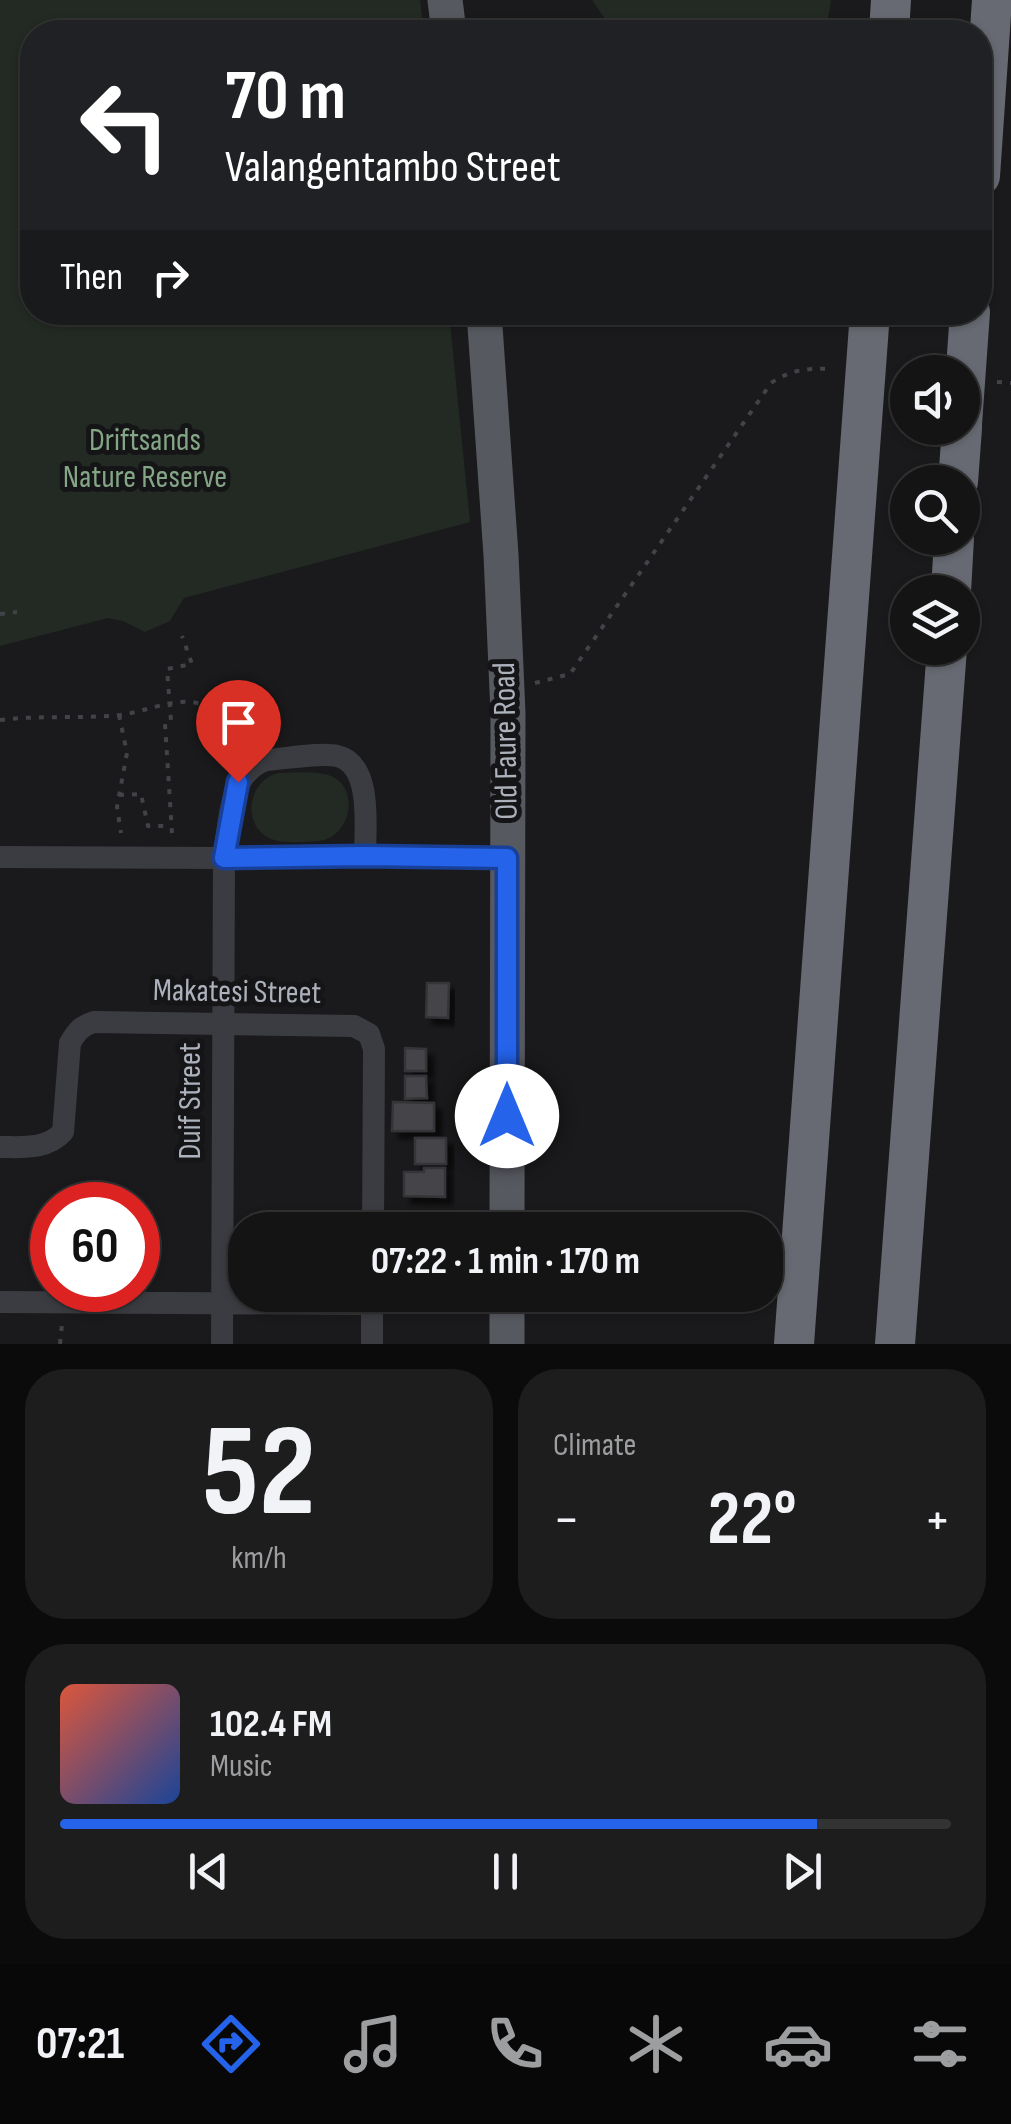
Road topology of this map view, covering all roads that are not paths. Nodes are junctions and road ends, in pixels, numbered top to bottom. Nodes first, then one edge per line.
1 (485, 325) edge
2 (869, 325) edge
3 (969, 325) edge
4 (967, 355) edge
5 (946, 665) edge
6 (365, 856) junction
7 (0, 857) edge
8 (224, 858) junction
9 (507, 858) junction
10 (223, 1024) junction
11 (0, 1147) edge
12 (373, 1212) edge
13 (507, 1212) edge
14 (0, 1302) edge
15 (222, 1302) junction
16 (228, 1302) edge
17 (372, 1312) edge
18 (508, 1312) edge
19 (222, 1344) edge
20 (372, 1344) edge
21 (507, 1344) edge
22 (794, 1344) edge
23 (895, 1344) edge

1 - 9 main road, Old Faure Road
2 - 22 highway
3 - 4 highway
5 - 23 highway
6 - 8 street
6 - 8 street, Duif Street
6 - 9 street
7 - 8 street
8 - 10 street, Duif Street
9 - 13 main road, Old Faure Road
10 - 11 street, Makatesi Street
10 - 12 street, Makatesi Street
10 - 15 street, Duif Street
14 - 15 street
15 - 16 street
15 - 19 street, Duif Street
17 - 20 street
18 - 21 main road

